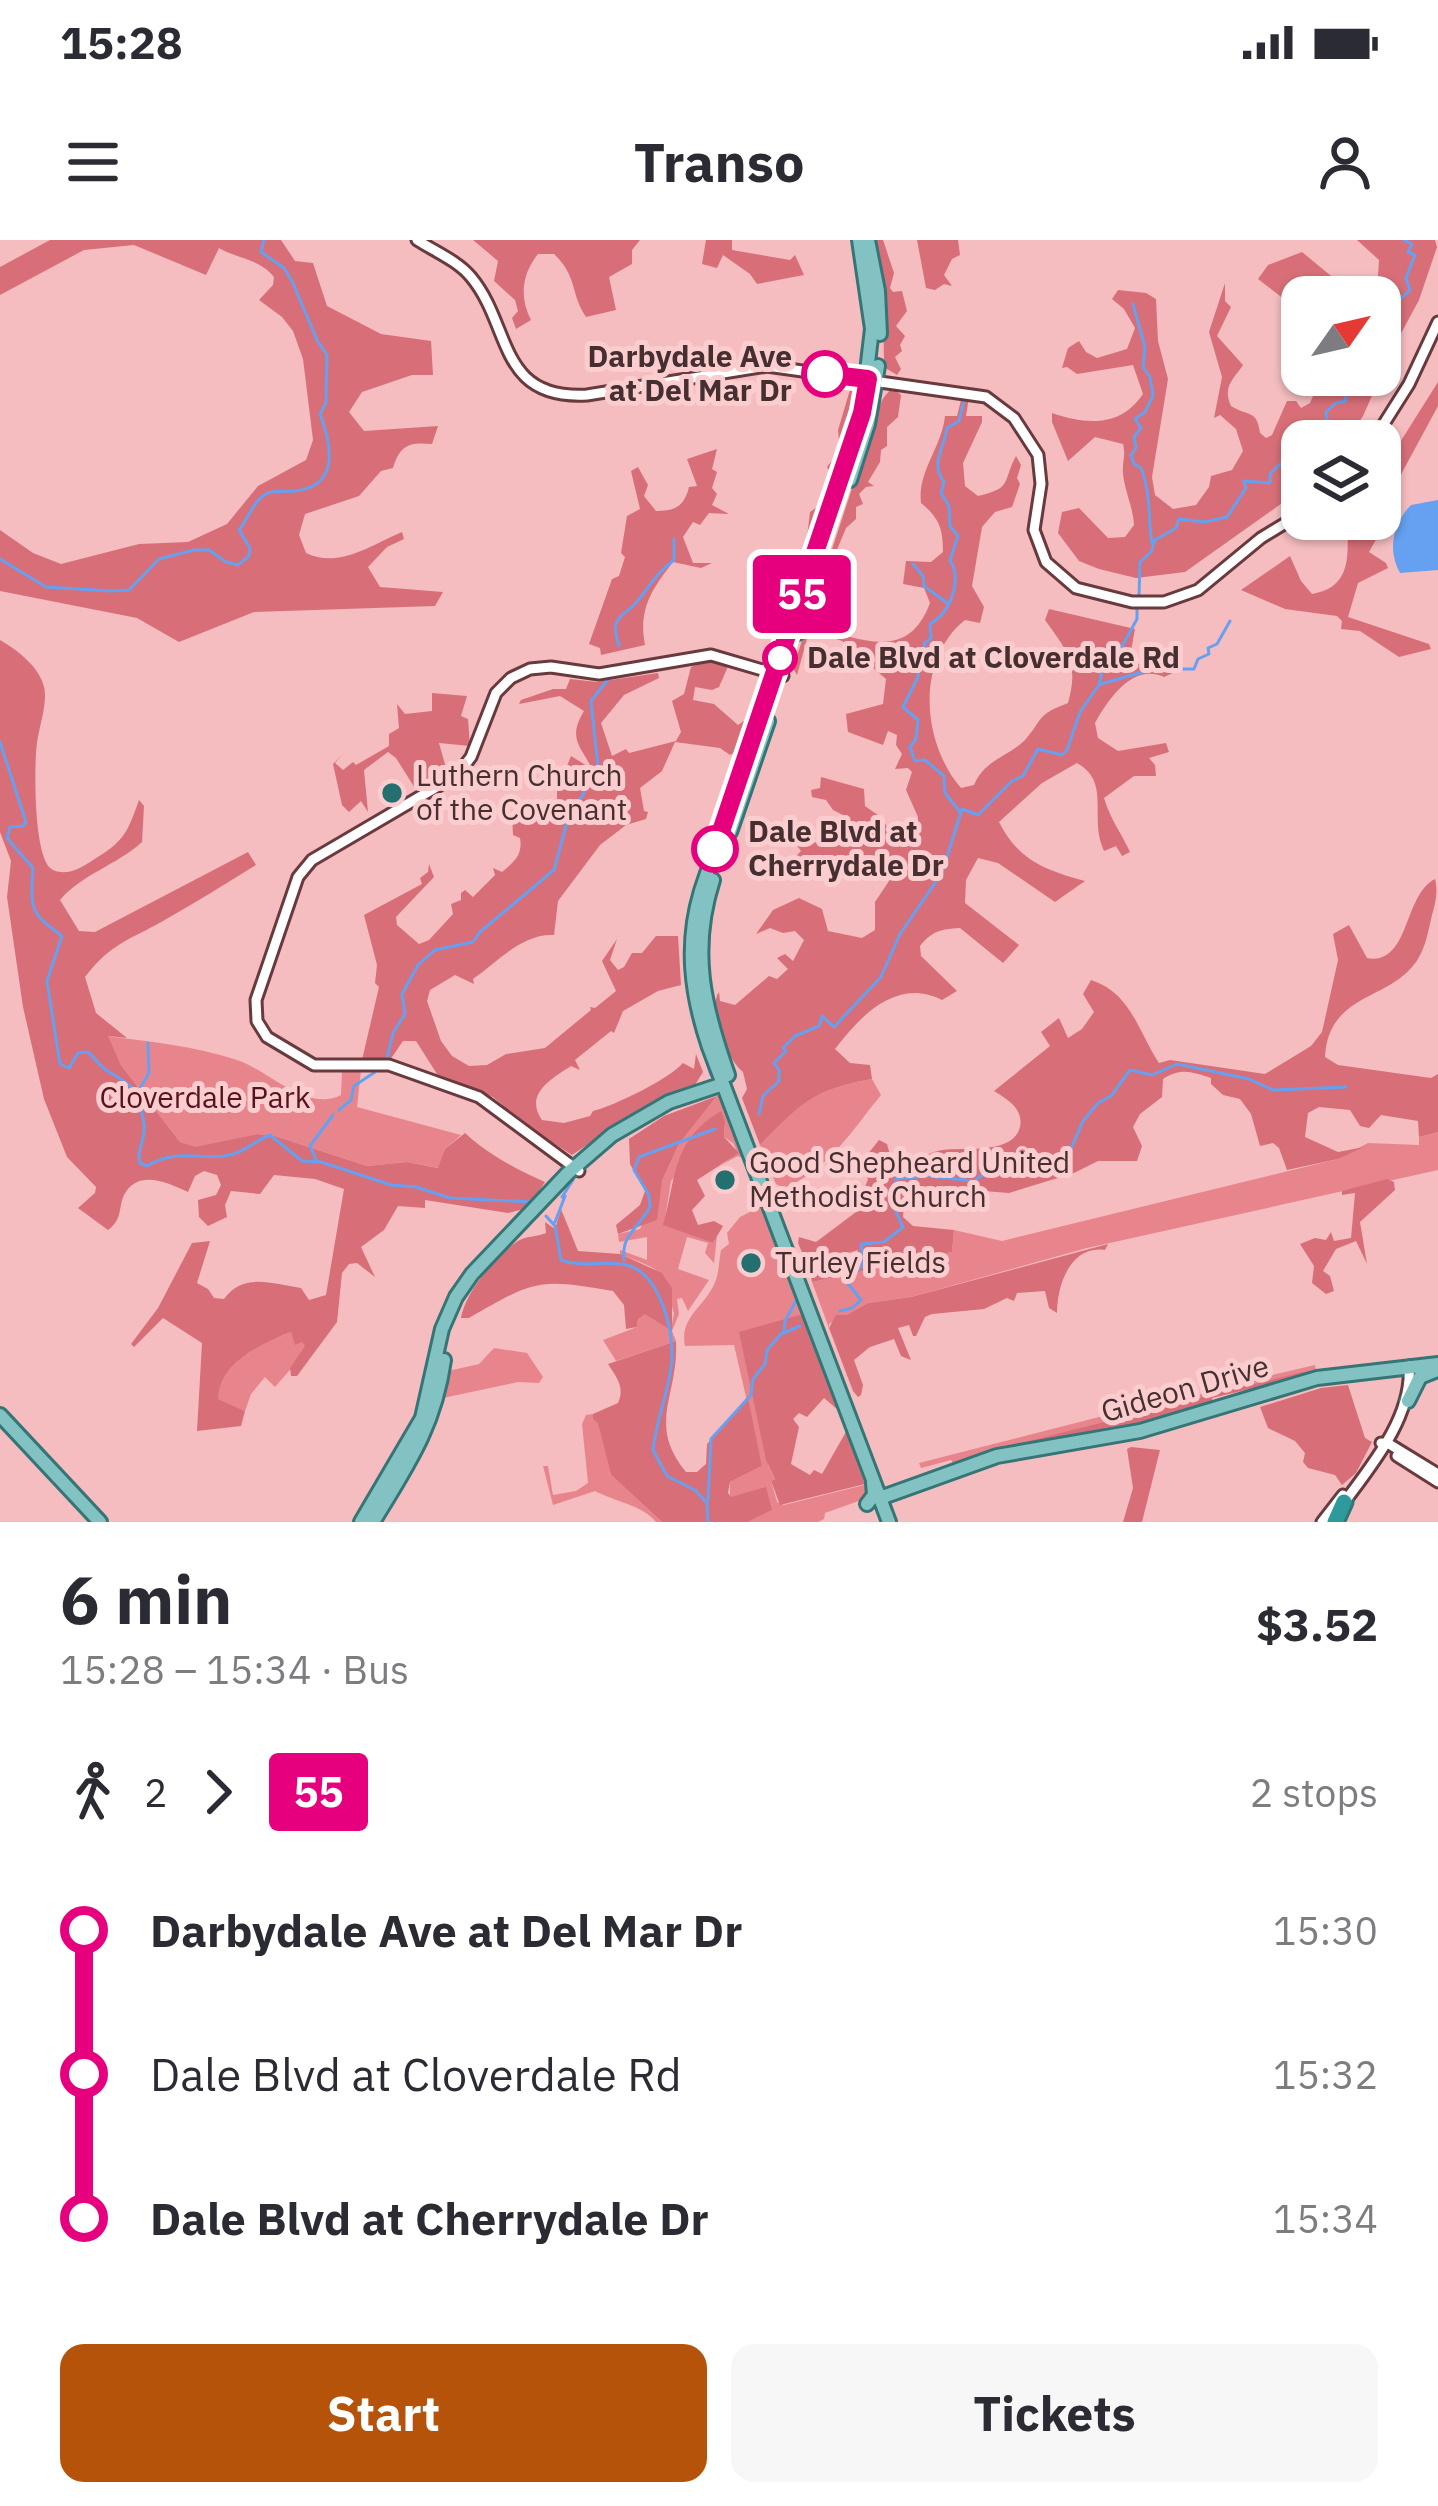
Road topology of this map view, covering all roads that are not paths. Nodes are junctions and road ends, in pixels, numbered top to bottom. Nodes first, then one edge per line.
1 (417, 240) edge
2 (864, 240) edge
3 (1438, 322) edge
4 (872, 380) junction
5 (1386, 420) edge
6 (1281, 526) edge
7 (779, 675) junction
8 (709, 1047) junction
9 (726, 1083) junction
10 (699, 1090) junction
11 (576, 1169) junction
12 (1409, 1369) junction
13 (1437, 1369) edge
14 (1408, 1401) junction
15 (0, 1415) edge
16 (0, 1426) edge
17 (1380, 1442) junction
18 (1393, 1454) junction
19 (1373, 1459) junction
20 (1438, 1478) edge
21 (1345, 1496) junction
22 (881, 1501) junction
23 (95, 1522) edge
24 (361, 1522) edge
25 (373, 1522) edge
26 (893, 1522) edge
27 (1328, 1522) edge

1 - 4 street
2 - 4 main road
3 - 5 street
4 - 6 street
4 - 7 main road
7 - 8 main road
7 - 9 main road
7 - 11 street
8 - 9 main road
8 - 10 main road
9 - 10 main road
9 - 11 main road
9 - 22 main road
9 - 22 main road
10 - 11 main road
11 - 24 main road
11 - 25 main road
12 - 13 main road, Gideon Drive
12 - 14 street
12 - 17 street
12 - 22 main road, Gideon Drive
13 - 14 main road
14 - 17 street
15 - 23 main road
16 - 23 main road
17 - 18 street
17 - 19 street
17 - 20 street
17 - 21 street
18 - 19 street
18 - 20 street
19 - 21 street
21 - 27 highway
22 - 26 main road

